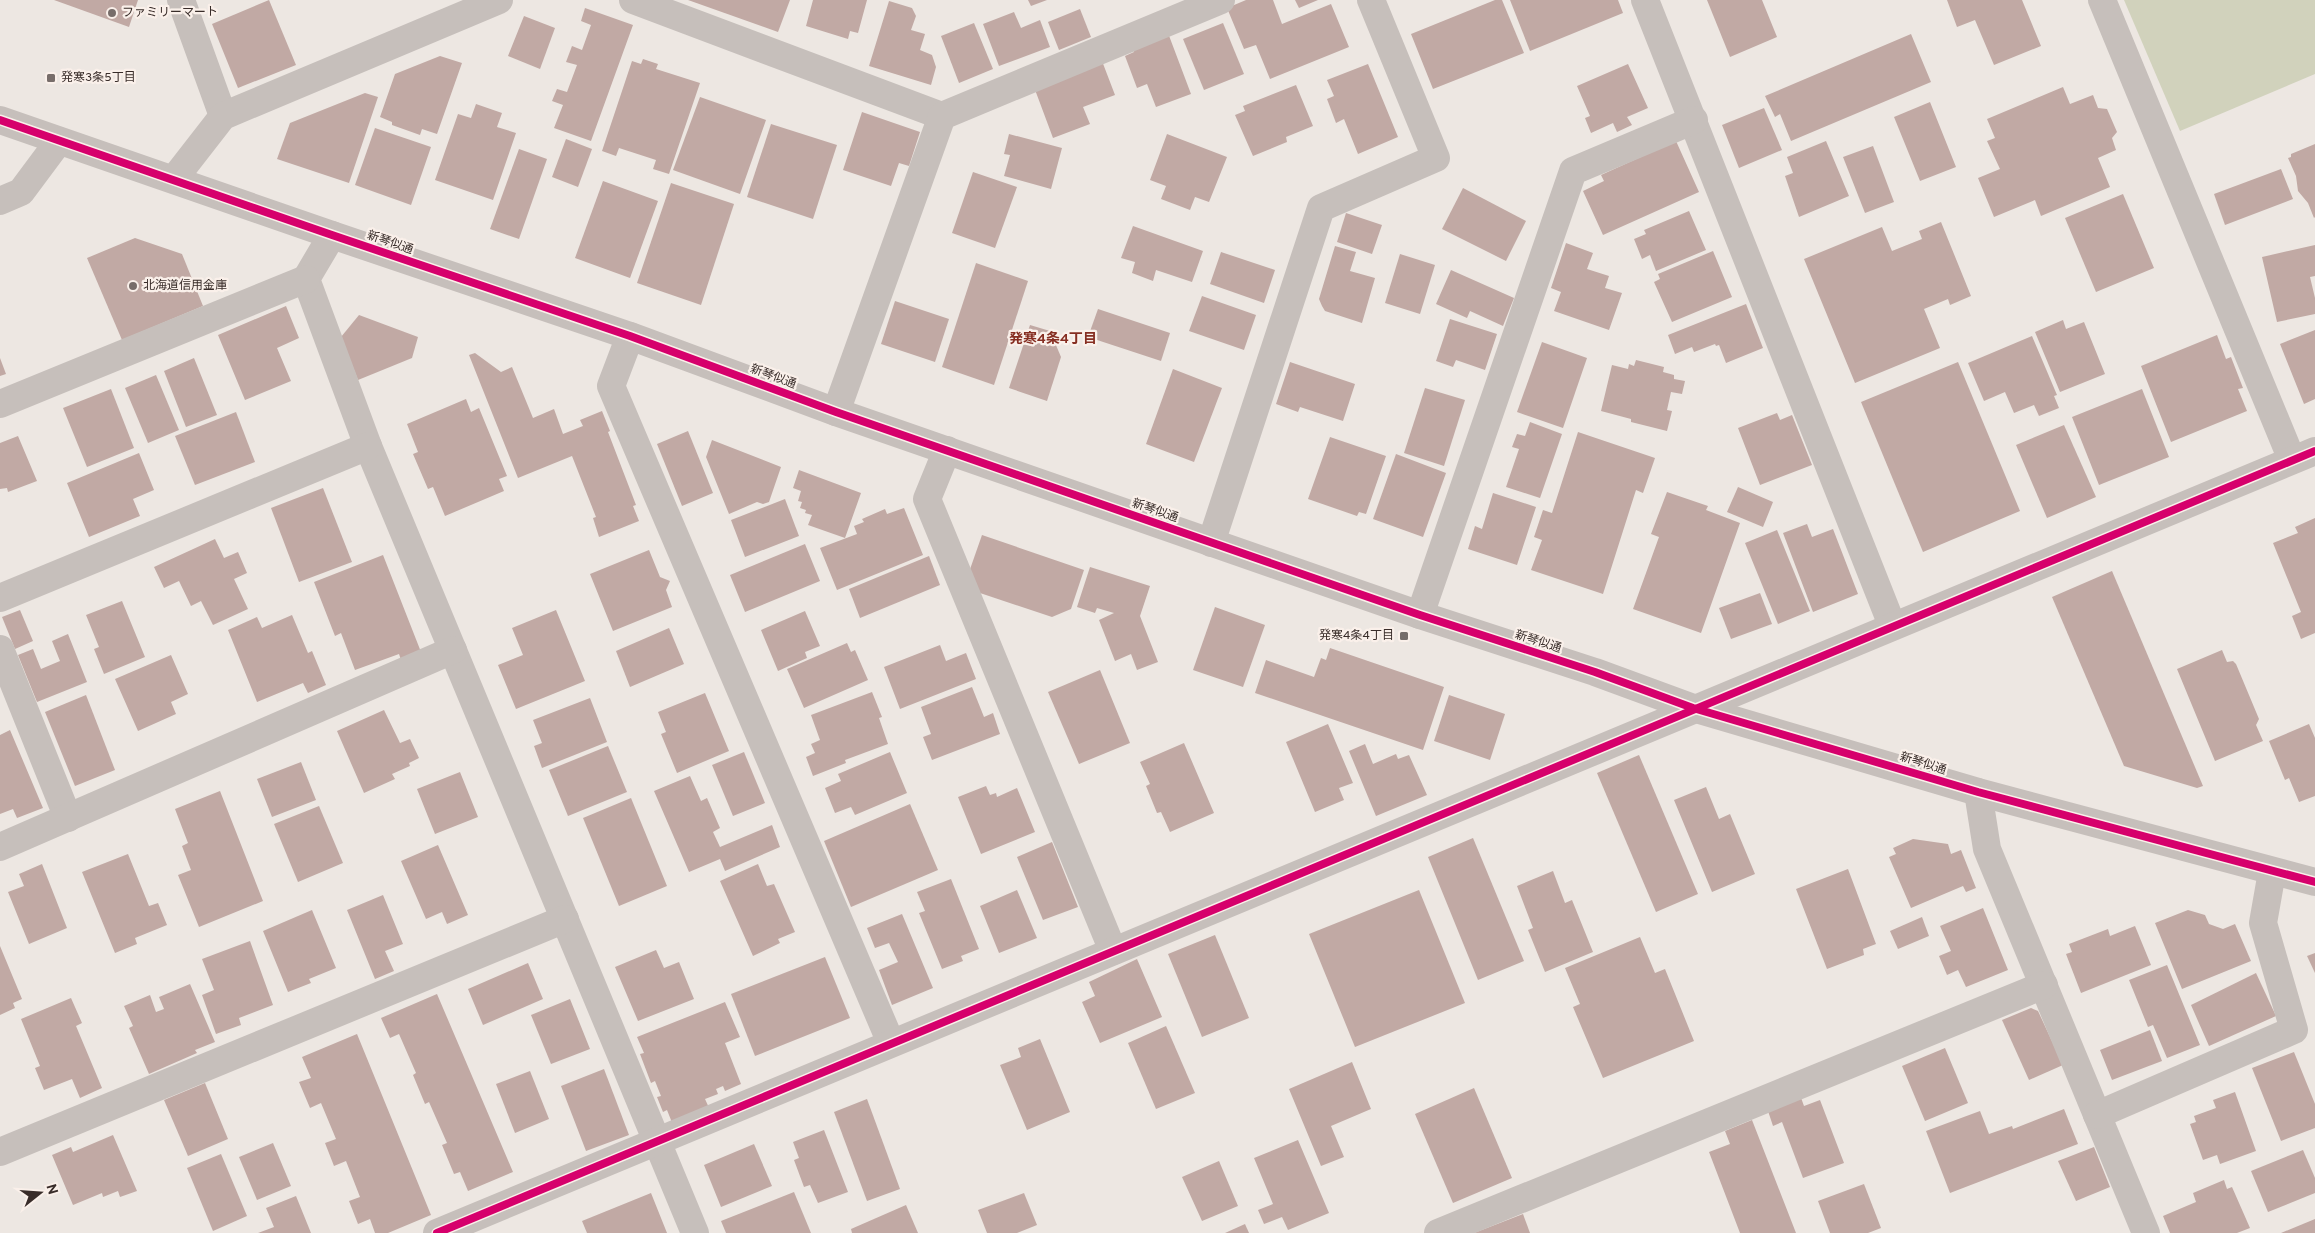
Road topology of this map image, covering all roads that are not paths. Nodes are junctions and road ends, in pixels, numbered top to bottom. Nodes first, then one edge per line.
1 (181, 0) edge
2 (499, 0) edge
3 (633, 0) edge
4 (1222, 0) edge
5 (1371, 0) edge
6 (1645, 0) edge
7 (2102, 0) edge
8 (223, 116) junction
9 (942, 116) junction
10 (0, 120) edge
11 (1694, 120) junction
12 (59, 141) junction
13 (174, 179) junction
14 (0, 201) edge
15 (332, 235) junction
16 (306, 279) junction
17 (630, 336) junction
18 (0, 404) edge
19 (836, 412) junction
20 (368, 446) junction
21 (947, 450) junction
22 (2303, 455) edge
23 (1211, 543) junction
24 (0, 598) edge
25 (1420, 615) junction
26 (1892, 625) junction
27 (0, 649) edge
28 (453, 650) junction
29 (1693, 708) junction
30 (1978, 792) junction
31 (68, 818) junction
32 (0, 847) edge
33 (2272, 872) junction
34 (2315, 882) edge
35 (565, 919) junction
36 (1113, 951) junction
37 (2044, 985) junction
38 (891, 1043) junction
39 (2097, 1115) junction
40 (657, 1141) junction
41 (0, 1152) edge
42 (437, 1233) edge
43 (695, 1233) edge
44 (1438, 1233) edge
45 (2146, 1233) edge

1 - 8 street
2 - 8 street
3 - 9 street
4 - 9 street
5 - 23 street
6 - 11 street
7 - 22 street
8 - 13 street
9 - 19 street
10 - 12 street, 新琴似通
11 - 25 street
11 - 26 street
12 - 13 street, 新琴似通
12 - 14 street
13 - 15 street, 新琴似通
15 - 16 street
15 - 17 street, 新琴似通
16 - 18 street
16 - 20 street
17 - 19 street, 新琴似通
17 - 38 street
19 - 21 street, 新琴似通
20 - 24 street
20 - 28 street
21 - 23 street, 新琴似通
21 - 36 street
22 - 26 street
23 - 25 street, 新琴似通
25 - 29 street, 新琴似通
26 - 29 street
27 - 31 street
28 - 31 street
28 - 35 street
29 - 30 street, 新琴似通
29 - 36 street
30 - 33 street, 新琴似通
30 - 37 street
31 - 32 street
33 - 34 street, 新琴似通
33 - 39 street
35 - 40 street
35 - 41 street
36 - 38 street
37 - 39 street
37 - 44 street
38 - 40 street
39 - 45 street
40 - 42 street
40 - 43 street

